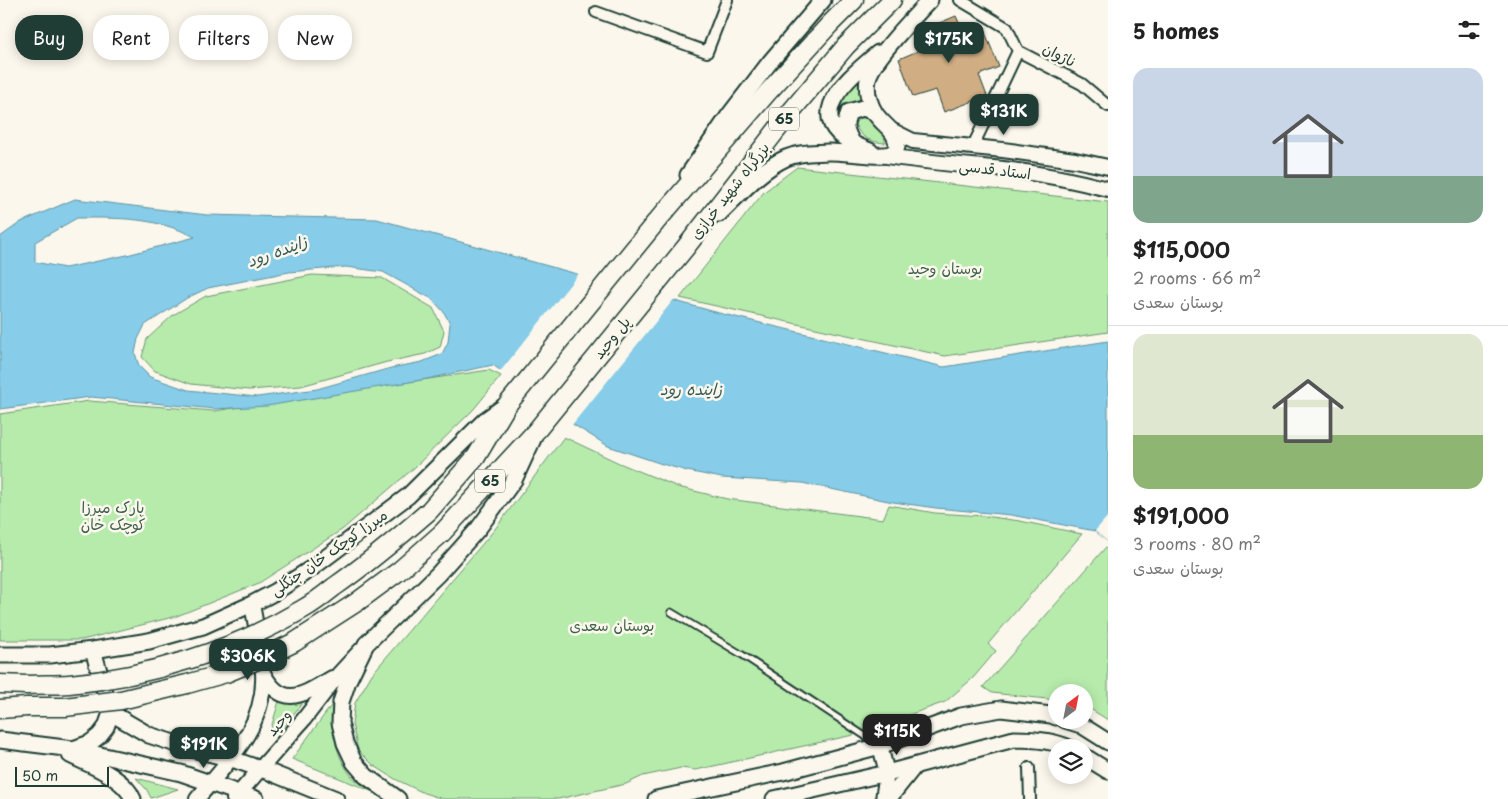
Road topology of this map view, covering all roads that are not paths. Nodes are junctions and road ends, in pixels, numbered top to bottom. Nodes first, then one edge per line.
1 (726, 0) edge
2 (823, 0) edge
3 (854, 0) edge
4 (892, 0) edge
5 (930, 0) edge
6 (960, 0) edge
7 (596, 12) dead end
8 (896, 38) junction
9 (1018, 51) junction
10 (1108, 106) edge
11 (874, 112) junction
12 (891, 130) junction
13 (852, 143) junction
14 (973, 146) junction
15 (881, 155) junction
16 (1108, 167) edge
17 (1108, 188) edge
18 (656, 222) junction
19 (686, 247) junction
20 (507, 405) junction
21 (537, 430) junction
22 (252, 604) junction
23 (671, 612) dead end
24 (366, 644) junction
25 (94, 650) junction
26 (0, 655) edge
27 (263, 673) junction
28 (338, 675) junction
29 (0, 684) edge
30 (0, 709) edge
31 (111, 713) junction
32 (1048, 715) edge
33 (1087, 729) edge
34 (0, 740) edge
35 (1048, 742) edge
36 (1108, 742) edge
37 (880, 746) junction
38 (52, 747) junction
39 (73, 749) junction
40 (232, 759) junction
41 (1093, 762) edge
42 (916, 765) junction
43 (1029, 768) dead end
44 (261, 769) junction
45 (1108, 771) edge
46 (887, 773) junction
47 (211, 783) junction
48 (237, 796) edge
49 (133, 799) edge
50 (197, 799) edge
51 (256, 799) edge
52 (336, 799) edge
53 (398, 799) edge
54 (656, 799) edge
55 (774, 799) edge
56 (883, 799) edge
57 (889, 799) edge
58 (1030, 799) edge

1 - 7 street
2 - 18 main road
3 - 18 highway, 65
4 - 19 highway, بزرگراه شهید خرازی / 65
5 - 8 main road
6 - 9 street, ناژوان
8 - 11 main road
8 - 13 main road
9 - 10 street, ناژوان
9 - 14 street, ناژوان
11 - 12 main road, استاد قدسی
11 - 13 main road
12 - 14 main road, استاد قدسی
12 - 15 main road
13 - 15 main road
14 - 16 main road, استاد قدسی
15 - 17 main road, استاد قدسی
15 - 19 main road
18 - 20 highway, 65
19 - 21 highway, پل وحید / 65
20 - 22 main road, میرزا کوچک خان جنگلی
20 - 29 highway, 65, bridge
21 - 24 main road
21 - 30 highway, 65, bridge
22 - 25 main road, میرزا کوچک خان جنگلی
22 - 27 main road, وحید
23 - 37 lane
24 - 28 main road, وحید
24 - 53 main road
25 - 26 main road, میرزا کوچک خان جنگلی
25 - 31 main road
27 - 28 main road
27 - 40 main road, وحید
28 - 44 main road, وحید
31 - 39 main road
31 - 40 main road
32 - 37 main road
33 - 36 main road
34 - 38 main road
35 - 42 main road
37 - 46 main road
37 - 54 main road
38 - 39 main road
38 - 49 main road
39 - 47 main road
40 - 44 main road
40 - 47 main road, وحید
41 - 45 main road
42 - 46 main road
42 - 57 main road
43 - 58 street
44 - 48 main road, وحید
44 - 52 main road
46 - 55 main road
46 - 56 main road
47 - 48 main road
47 - 50 main road, وحید
48 - 51 main road

